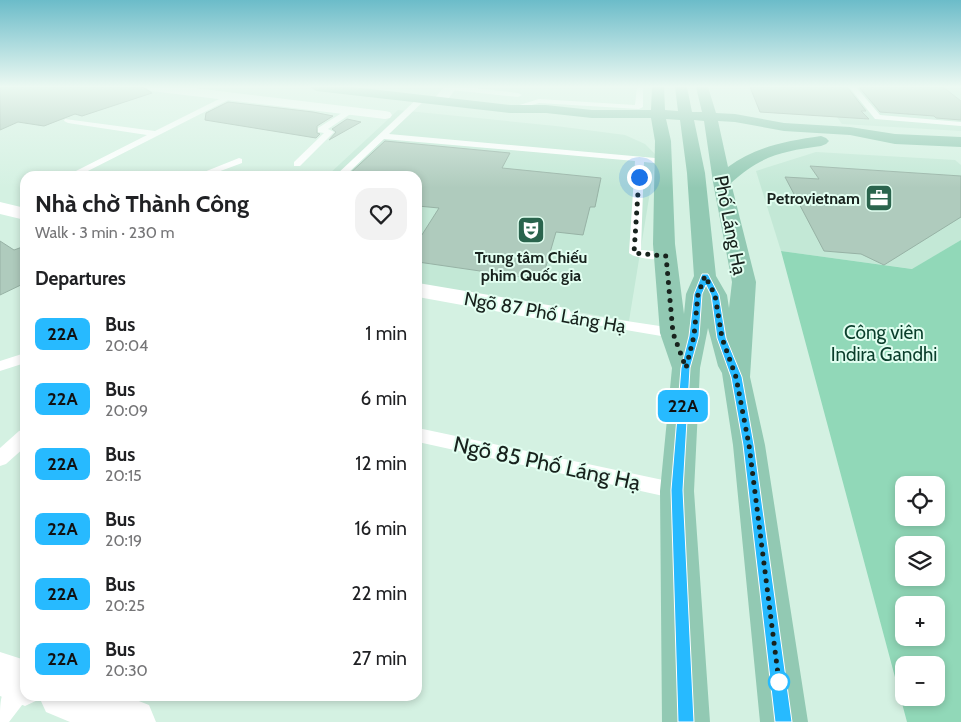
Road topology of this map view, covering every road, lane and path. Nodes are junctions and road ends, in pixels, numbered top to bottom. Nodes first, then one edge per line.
1 (68, 121) dead end
2 (183, 121) edge
3 (335, 121) edge
4 (398, 121) edge
5 (559, 121) edge
6 (648, 121) edge
7 (687, 121) edge
8 (711, 121) edge
9 (726, 121) edge
10 (750, 121) edge
11 (928, 121) edge
12 (659, 122) junction
13 (960, 123) edge
14 (712, 125) junction
15 (627, 128) dead end
16 (644, 129) dead end
17 (156, 134) junction
18 (381, 136) junction
19 (835, 138) junction
20 (895, 138) junction
21 (961, 142) edge
22 (640, 158) junction
23 (238, 160) dead end
24 (663, 160) junction
25 (298, 164) dead end
26 (81, 171) edge
27 (211, 171) edge
28 (345, 171) edge
29 (720, 173) junction
30 (0, 208) edge
31 (20, 213) edge
32 (666, 256) junction
33 (705, 276) junction
34 (422, 291) edge
35 (560, 315) joint
36 (673, 333) junction
37 (20, 360) edge
38 (0, 366) edge
39 (686, 368) junction
40 (736, 377) junction
41 (422, 437) edge
42 (20, 441) edge
43 (0, 459) edge
44 (677, 490) junction
45 (0, 674) edge
46 (20, 681) edge
47 (20, 689) edge
48 (75, 701) edge
49 (0, 713) edge
50 (132, 722) edge
51 (686, 722) edge
52 (784, 722) edge

1 - 17 lane
2 - 17 lane
3 - 25 lane
4 - 18 lane
5 - 15 main road
6 - 12 main road
7 - 33 main road
8 - 14 main road, Phố Láng Hạ
9 - 14 main road
10 - 20 main road
11 - 13 lane
12 - 14 main road
12 - 16 main road
12 - 24 main road
14 - 19 main road
14 - 29 main road, Phố Láng Hạ
17 - 26 lane
18 - 22 lane
18 - 28 lane
19 - 20 main road
19 - 29 main road
20 - 21 main road
22 - 24 lane
22 - 32 lane
23 - 27 lane
24 - 29 main road
24 - 32 main road
29 - 40 main road, Phố Láng Hạ
30 - 31 street
32 - 36 main road
33 - 39 main road
33 - 40 main road
34 - 35 street, Ngõ 87 Phố Láng Hạ
35 - 36 lane, Ngõ 87 Phố Láng Hạ
36 - 39 main road
37 - 38 lane
39 - 44 main road
40 - 52 main road, Phố Láng Hạ
41 - 44 lane, Ngõ 85 Phố Láng Hạ
42 - 43 lane
44 - 51 main road
45 - 46 street
47 - 49 lane
48 - 50 street

